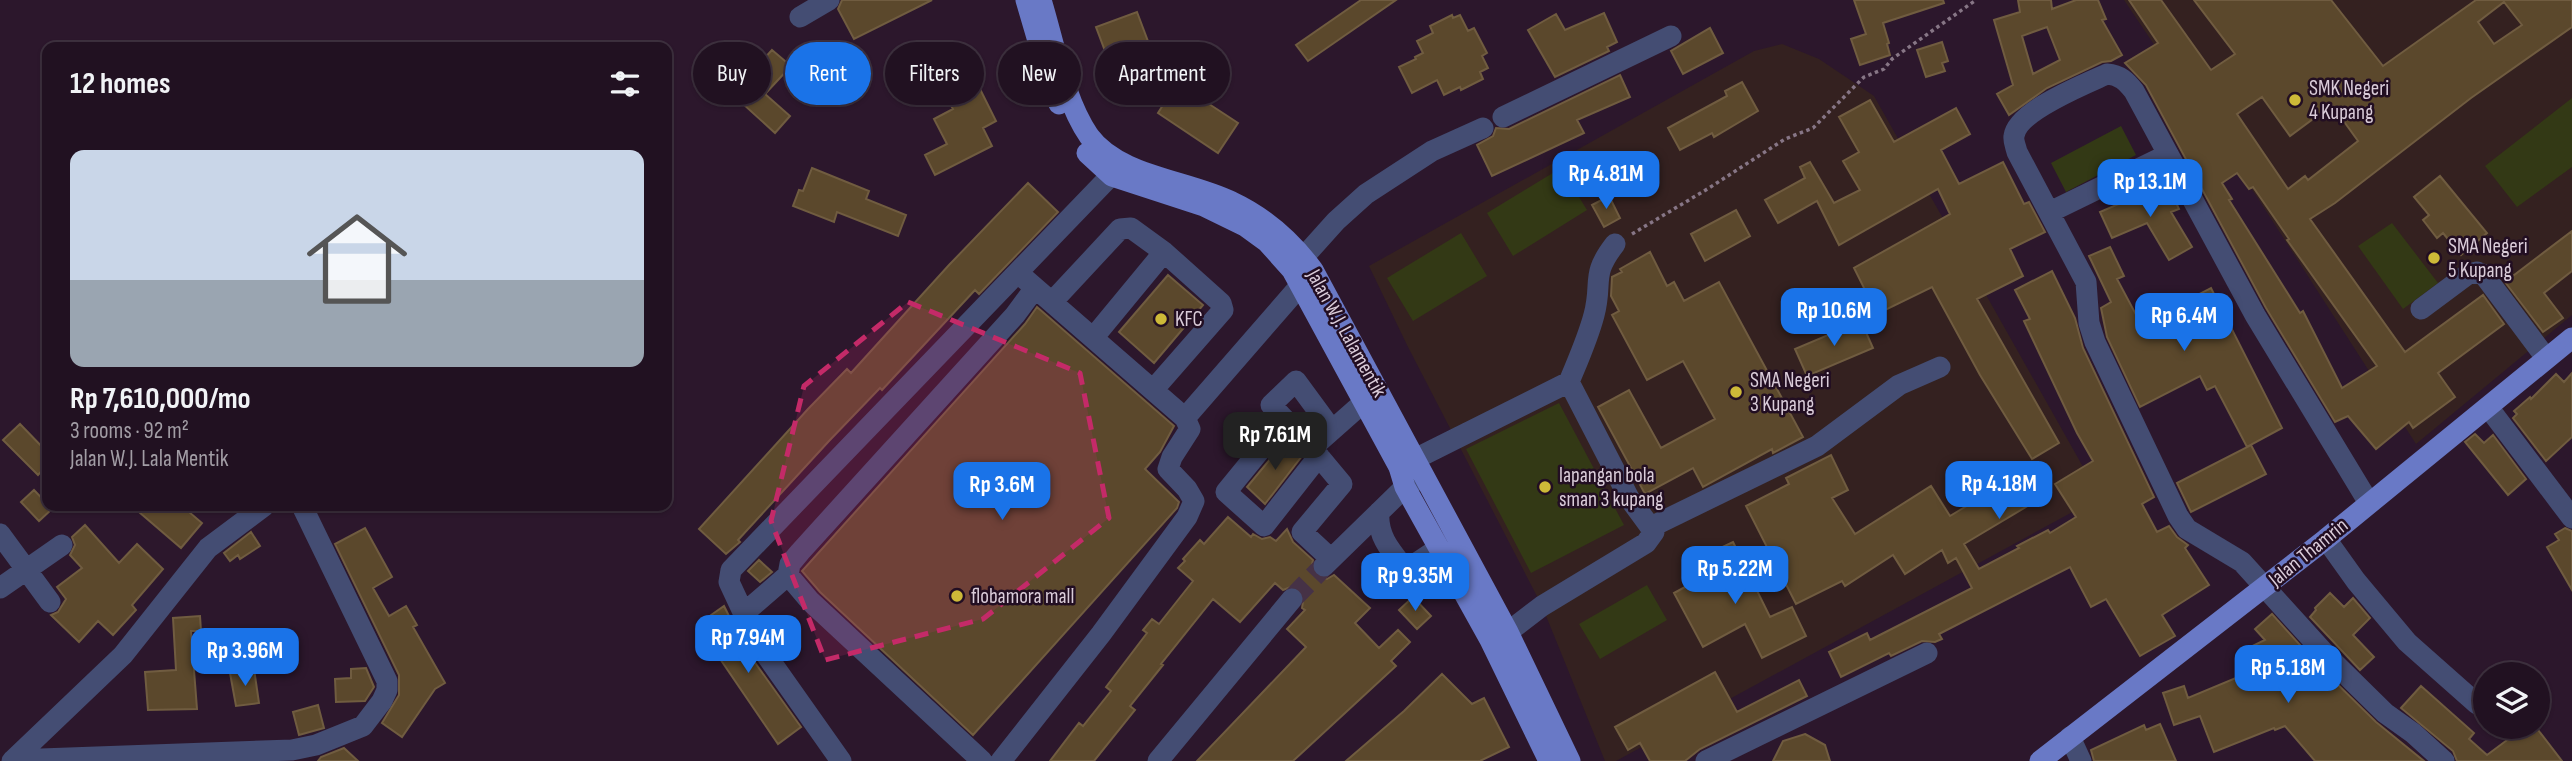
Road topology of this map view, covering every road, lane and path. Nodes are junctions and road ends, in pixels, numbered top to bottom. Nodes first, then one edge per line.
1 (829, 0) edge
2 (1027, 0) edge
3 (1041, 0) edge
4 (1976, 0) edge
5 (800, 17) dead end
6 (1671, 36) dead end
7 (1503, 117) dead end
8 (1483, 128) dead end
9 (2167, 155) junction
10 (1117, 170) junction
11 (2050, 212) junction
12 (1615, 244) joint
13 (1164, 252) junction
14 (1302, 270) junction
15 (1018, 274) junction
16 (1043, 295) junction
17 (2421, 309) dead end
18 (1093, 338) junction
19 (2572, 338) edge
20 (2546, 358) junction
21 (1940, 367) dead end
22 (1569, 382) junction
23 (1153, 390) junction
24 (1364, 402) junction
25 (2488, 407) junction
26 (1185, 418) junction
27 (1284, 421) junction
28 (1332, 430) junction
29 (1316, 452) junction
30 (1411, 472) junction
31 (2369, 503) junction
32 (257, 511) edge
33 (304, 511) edge
34 (1379, 512) junction
35 (2572, 518) edge
36 (1654, 532) junction
37 (0, 534) edge
38 (2326, 539) junction
39 (62, 545) dead end
40 (1439, 548) junction
41 (27, 568) junction
42 (788, 575) junction
43 (0, 588) edge
44 (2264, 588) junction
45 (1292, 599) tunnel mouth
46 (50, 602) dead end
47 (743, 614) junction
48 (1499, 636) junction
49 (1927, 653) dead end
50 (2473, 700) edge
51 (2070, 737) junction
52 (13, 760) edge
53 (841, 761) edge
54 (982, 761) edge
55 (1001, 761) edge
56 (1158, 761) edge
57 (1549, 761) edge
58 (1570, 761) edge
59 (1706, 761) edge
60 (2040, 761) edge
61 (2081, 761) edge
62 (2444, 761) edge

1 - 5 street
2 - 10 main road
3 - 10 main road
4 - 12 path
6 - 7 street
8 - 14 street
9 - 11 street
9 - 11 street
9 - 31 street
10 - 14 main road
10 - 15 street
11 - 44 street
12 - 22 street
13 - 16 street
13 - 18 street
13 - 23 street
14 - 24 main road
14 - 26 street
14 - 30 main road, Jalan W.J. Lalamentik
15 - 16 street
15 - 47 street
16 - 18 street
16 - 42 street
17 - 20 street
18 - 23 street
19 - 20 main road, Jalan Thamrin
20 - 25 main road, Jalan Thamrin
21 - 36 street
22 - 30 street
22 - 36 street
23 - 26 street
24 - 28 street
24 - 30 main road
25 - 31 main road, Jalan Thamrin
25 - 35 street
26 - 55 street
27 - 28 street
27 - 29 street
27 - 29 street
28 - 29 street
29 - 34 street
30 - 34 street
30 - 40 main road
30 - 48 main road, Jalan W.J. Lalamentik
31 - 38 main road, Jalan Thamrin
32 - 52 street
33 - 52 street
34 - 40 street
36 - 48 street
37 - 41 street
38 - 44 main road, Jalan Thamrin
38 - 50 street
39 - 41 street
40 - 48 main road
41 - 43 street
41 - 46 street
42 - 47 street
42 - 54 street
44 - 51 main road, Jalan Thamrin
44 - 62 street
45 - 56 street
47 - 53 street
48 - 57 main road
48 - 58 main road, Jalan W.J. Lalamentik
49 - 59 street
51 - 60 main road, Jalan Thamrin
51 - 61 street

